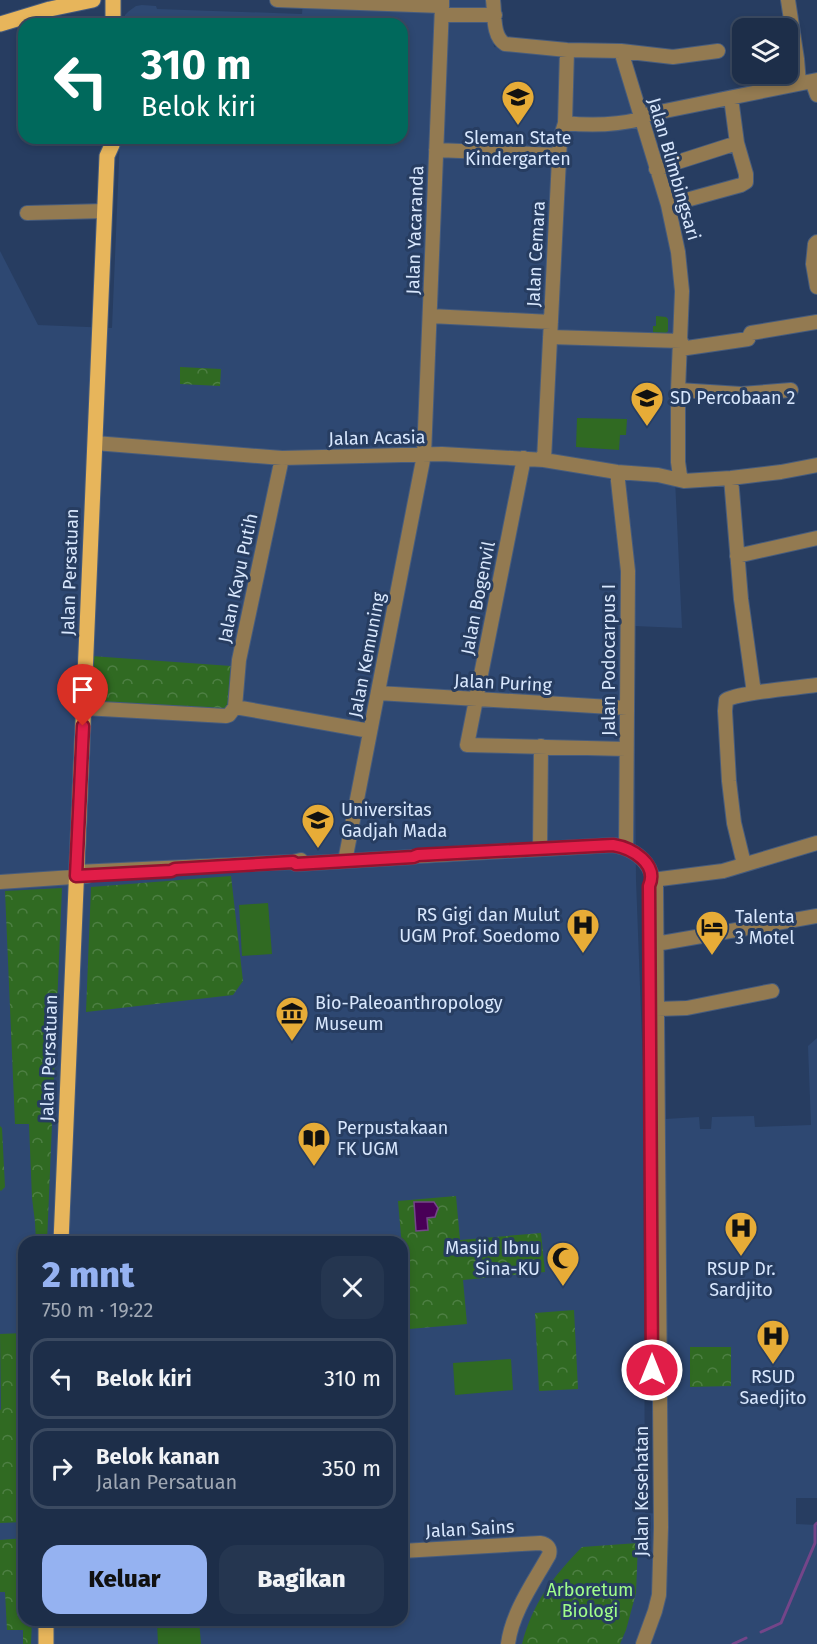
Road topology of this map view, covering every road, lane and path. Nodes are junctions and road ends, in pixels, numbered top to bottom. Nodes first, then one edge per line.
1 (93, 0) edge
2 (113, 0) edge
3 (277, 0) edge
4 (494, 0) edge
5 (788, 0) edge
6 (442, 7) edge
7 (495, 15) junction
8 (20, 18) edge
9 (113, 18) edge
10 (18, 19) edge
11 (0, 24) edge
12 (567, 50) junction
13 (621, 51) junction
14 (718, 51) dead end
15 (809, 81) edge
16 (817, 95) edge
17 (730, 98) junction
18 (641, 118) junction
19 (565, 123) junction
20 (737, 143) junction
21 (103, 144) edge
22 (112, 144) edge
23 (436, 150) junction
24 (559, 155) junction
25 (107, 156) junction
26 (656, 169) junction
27 (668, 205) junction
28 (105, 211) junction
29 (27, 213) dead end
30 (817, 242) edge
31 (817, 287) edge
32 (430, 316) junction
33 (551, 322) junction
34 (817, 322) edge
35 (550, 337) junction
36 (681, 345) junction
37 (678, 390) junction
38 (790, 390) dead end
39 (95, 443) junction
40 (424, 455) junction
41 (282, 458) junction
42 (524, 458) junction
43 (544, 460) junction
44 (678, 462) junction
45 (817, 465) edge
46 (617, 472) junction
47 (658, 475) junction
48 (731, 478) junction
49 (684, 482) junction
50 (817, 538) edge
51 (737, 556) junction
52 (817, 685) edge
53 (378, 693) junction
54 (754, 693) junction
55 (476, 699) junction
56 (235, 707) junction
57 (84, 708) junction
58 (627, 708) junction
59 (370, 731) junction
60 (541, 746) junction
61 (626, 749) junction
62 (817, 843) edge
63 (626, 848) junction
64 (540, 849) junction
65 (345, 859) junction
66 (744, 864) junction
67 (77, 874) junction
68 (652, 880) junction
69 (0, 882) edge
70 (817, 916) edge
71 (653, 945) junction
72 (653, 972) junction
73 (772, 991) dead end
74 (657, 1009) junction
75 (654, 1075) junction
76 (61, 1236) edge
77 (657, 1463) junction
78 (408, 1551) edge
79 (46, 1626) edge
80 (46, 1644) edge
81 (508, 1644) edge
82 (635, 1644) edge
83 (643, 1644) edge

1 - 8 main road
2 - 9 main road
3 - 6 street
4 - 7 street
5 - 15 street
6 - 7 street
6 - 23 street, Jalan Yacaranda
7 - 12 street
10 - 11 main road
12 - 13 street
12 - 19 street, Jalan Cemara
13 - 14 street
13 - 18 street, Jalan Blimbingsari
15 - 16 street
15 - 17 street
17 - 18 street
17 - 20 street
18 - 19 street
18 - 26 street, Jalan Blimbingsari
19 - 24 street, Jalan Cemara
20 - 26 street
20 - 27 street
21 - 25 main road, Jalan Persatuan
22 - 25 main road, Jalan Persatuan
23 - 24 street
23 - 32 street, Jalan Yacaranda
24 - 33 street, Jalan Cemara
25 - 28 main road, Jalan Persatuan
26 - 27 street, Jalan Blimbingsari
27 - 36 street, Jalan Blimbingsari
28 - 29 street
28 - 39 main road, Jalan Persatuan
30 - 31 street
32 - 33 street
32 - 40 street, Jalan Yacaranda
33 - 35 street, Jalan Cemara
34 - 36 street
35 - 36 street
35 - 43 street, Jalan Cemara
36 - 37 street, Jalan Blimbingsari
37 - 38 street
37 - 44 street, Jalan Blimbingsari
39 - 41 street, Jalan Acasia
39 - 57 main road, Jalan Persatuan
40 - 41 street, Jalan Acasia
40 - 42 street, Jalan Acasia
40 - 53 street, Jalan Kemuning
41 - 56 street, Jalan Kayu Putih
42 - 43 street, Jalan Acasia
42 - 55 street, Jalan Bogenvil
43 - 46 street, Jalan Acasia
44 - 47 street
44 - 49 street, Jalan Blimbingsari
45 - 48 street, Jalan Acasia
46 - 47 street, Jalan Acasia
46 - 58 street, Jalan Podocarpus I
47 - 49 street, Jalan Acasia
48 - 49 street, Jalan Acasia
48 - 51 street
50 - 51 street
51 - 54 street
52 - 54 street
53 - 55 street, Jalan Puring
53 - 59 street, Jalan Kemuning
54 - 66 street
55 - 58 street, Jalan Puring
55 - 60 street, Jalan Bogenvil
56 - 57 street
56 - 59 street
57 - 67 main road, Jalan Persatuan
58 - 61 street, Jalan Podocarpus I
59 - 65 street, Jalan Kemuning
60 - 61 street
60 - 64 street
61 - 63 street, Jalan Podocarpus I
62 - 66 street
63 - 64 street
63 - 68 street
64 - 65 street
65 - 67 street
66 - 68 street
67 - 69 street
67 - 76 main road, Jalan Persatuan
68 - 71 street, Jalan Kesehatan
70 - 71 street
71 - 72 street, Jalan Kesehatan
72 - 74 street, Jalan Kesehatan
72 - 75 street, Jalan Kesehatan
73 - 74 street
74 - 75 street, Jalan Kesehatan
75 - 77 street, Jalan Kesehatan
77 - 82 street, Jalan Kesehatan
77 - 83 street, Jalan Kesehatan
78 - 81 street, Jalan Sains
79 - 80 main road

